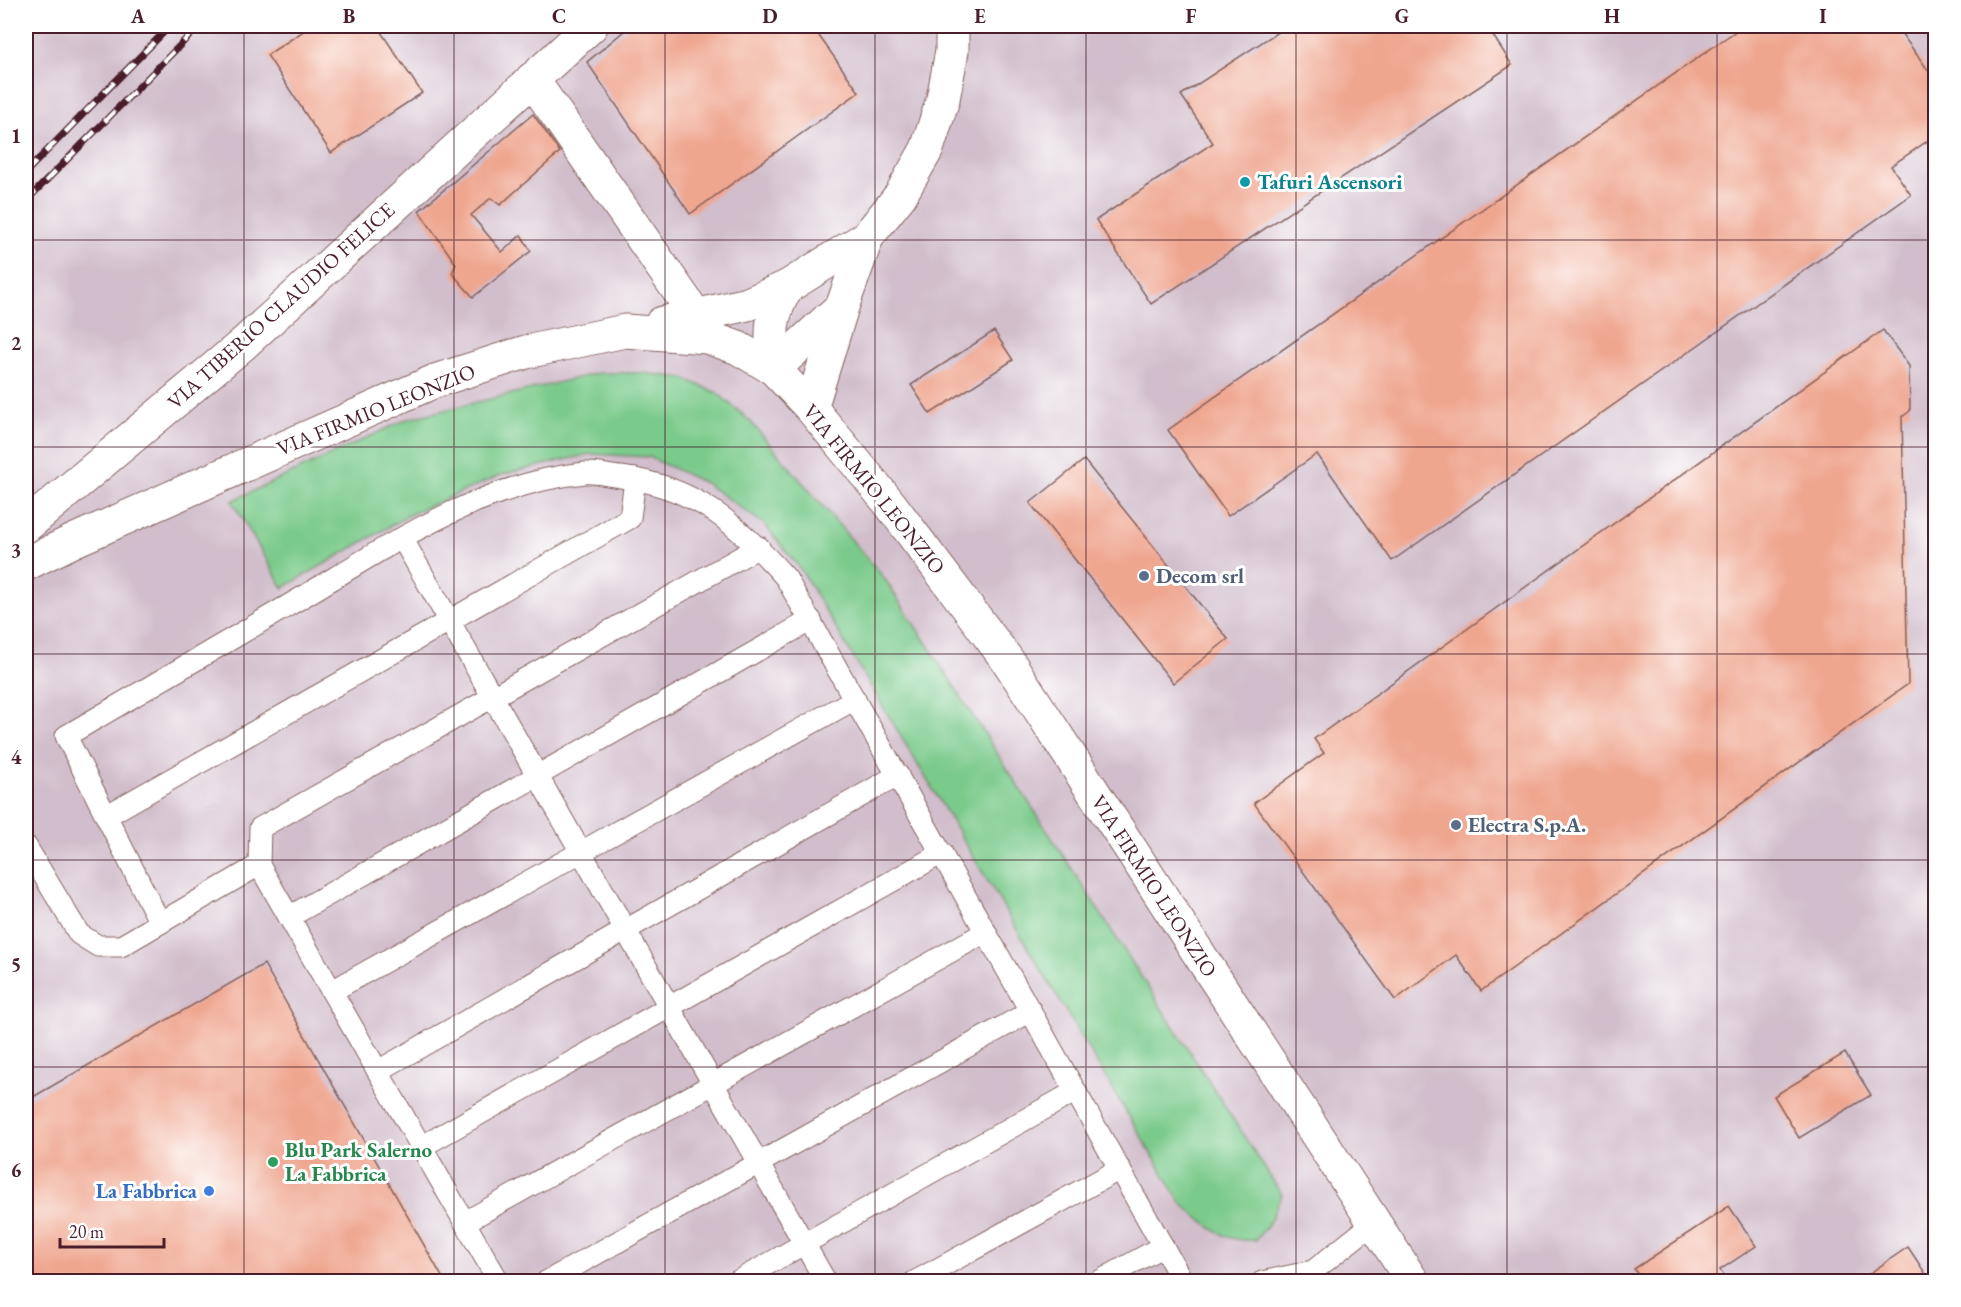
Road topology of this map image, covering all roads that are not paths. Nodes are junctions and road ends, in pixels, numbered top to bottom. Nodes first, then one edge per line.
1 (591, 26) edge
2 (952, 26) edge
3 (532, 79) junction
4 (867, 237) junction
5 (787, 287) junction
6 (842, 307) junction
7 (696, 316) junction
8 (626, 331) junction
9 (774, 369) junction
10 (811, 408) junction
11 (635, 479) junction
12 (26, 526) edge
13 (402, 538) junction
14 (759, 548) junction
15 (26, 564) edge
16 (811, 620) junction
17 (449, 621) junction
18 (493, 697) junction
19 (855, 699) junction
20 (898, 775) junction
21 (537, 776) junction
22 (106, 816) junction
23 (26, 846) edge
24 (581, 852) junction
25 (942, 853) junction
26 (259, 865) junction
27 (289, 917) junction
28 (160, 922) junction
29 (626, 931) junction
30 (986, 932) junction
31 (332, 991) junction
32 (669, 1007) junction
33 (1031, 1011) junction
34 (378, 1071) junction
35 (713, 1084) junction
36 (1076, 1091) junction
37 (421, 1147) junction
38 (758, 1163) junction
39 (1120, 1170) junction
40 (465, 1222) junction
41 (1374, 1222) junction
42 (804, 1243) junction
43 (1163, 1246) junction
44 (1316, 1276) edge
45 (499, 1281) edge
46 (546, 1281) edge
47 (736, 1281) edge
48 (826, 1281) edge
49 (914, 1281) edge
50 (1098, 1281) edge
51 (1183, 1281) edge
52 (1262, 1281) edge
53 (1413, 1281) edge

1 - 3 street, VIA TIBERIO CLAUDIO FELICE
2 - 4 street
3 - 7 street
3 - 12 street, VIA TIBERIO CLAUDIO FELICE
4 - 5 street
4 - 6 street
5 - 7 street
5 - 9 street
6 - 9 street
6 - 10 street
7 - 8 street
8 - 9 street, VIA FIRMIO LEONZIO
8 - 15 street, VIA FIRMIO LEONZIO
9 - 10 street, VIA FIRMIO LEONZIO
10 - 41 street, VIA FIRMIO LEONZIO
11 - 13 lane
11 - 14 lane
11 - 17 lane
13 - 17 lane
13 - 22 lane
14 - 16 lane
14 - 18 lane
16 - 19 lane
16 - 21 lane
17 - 18 lane
17 - 22 lane
18 - 21 lane
18 - 26 lane
19 - 20 lane
19 - 24 lane
20 - 25 lane
20 - 29 lane
21 - 24 lane
21 - 27 lane
22 - 28 lane
23 - 28 lane
24 - 29 lane
24 - 31 lane
25 - 30 lane
25 - 32 lane
26 - 27 lane
26 - 28 lane
27 - 31 lane
29 - 32 lane
29 - 34 lane
30 - 33 lane
30 - 35 lane
31 - 34 lane
32 - 35 lane
32 - 37 lane
33 - 36 lane
33 - 38 lane
34 - 37 lane
35 - 38 lane
35 - 40 lane
36 - 39 lane
36 - 42 lane
37 - 40 lane
38 - 42 lane
38 - 46 lane
39 - 43 lane
39 - 49 lane
40 - 45 lane
41 - 44 lane
41 - 53 street, VIA FIRMIO LEONZIO
42 - 47 lane
42 - 48 lane
43 - 50 lane
43 - 51 lane
44 - 52 lane

